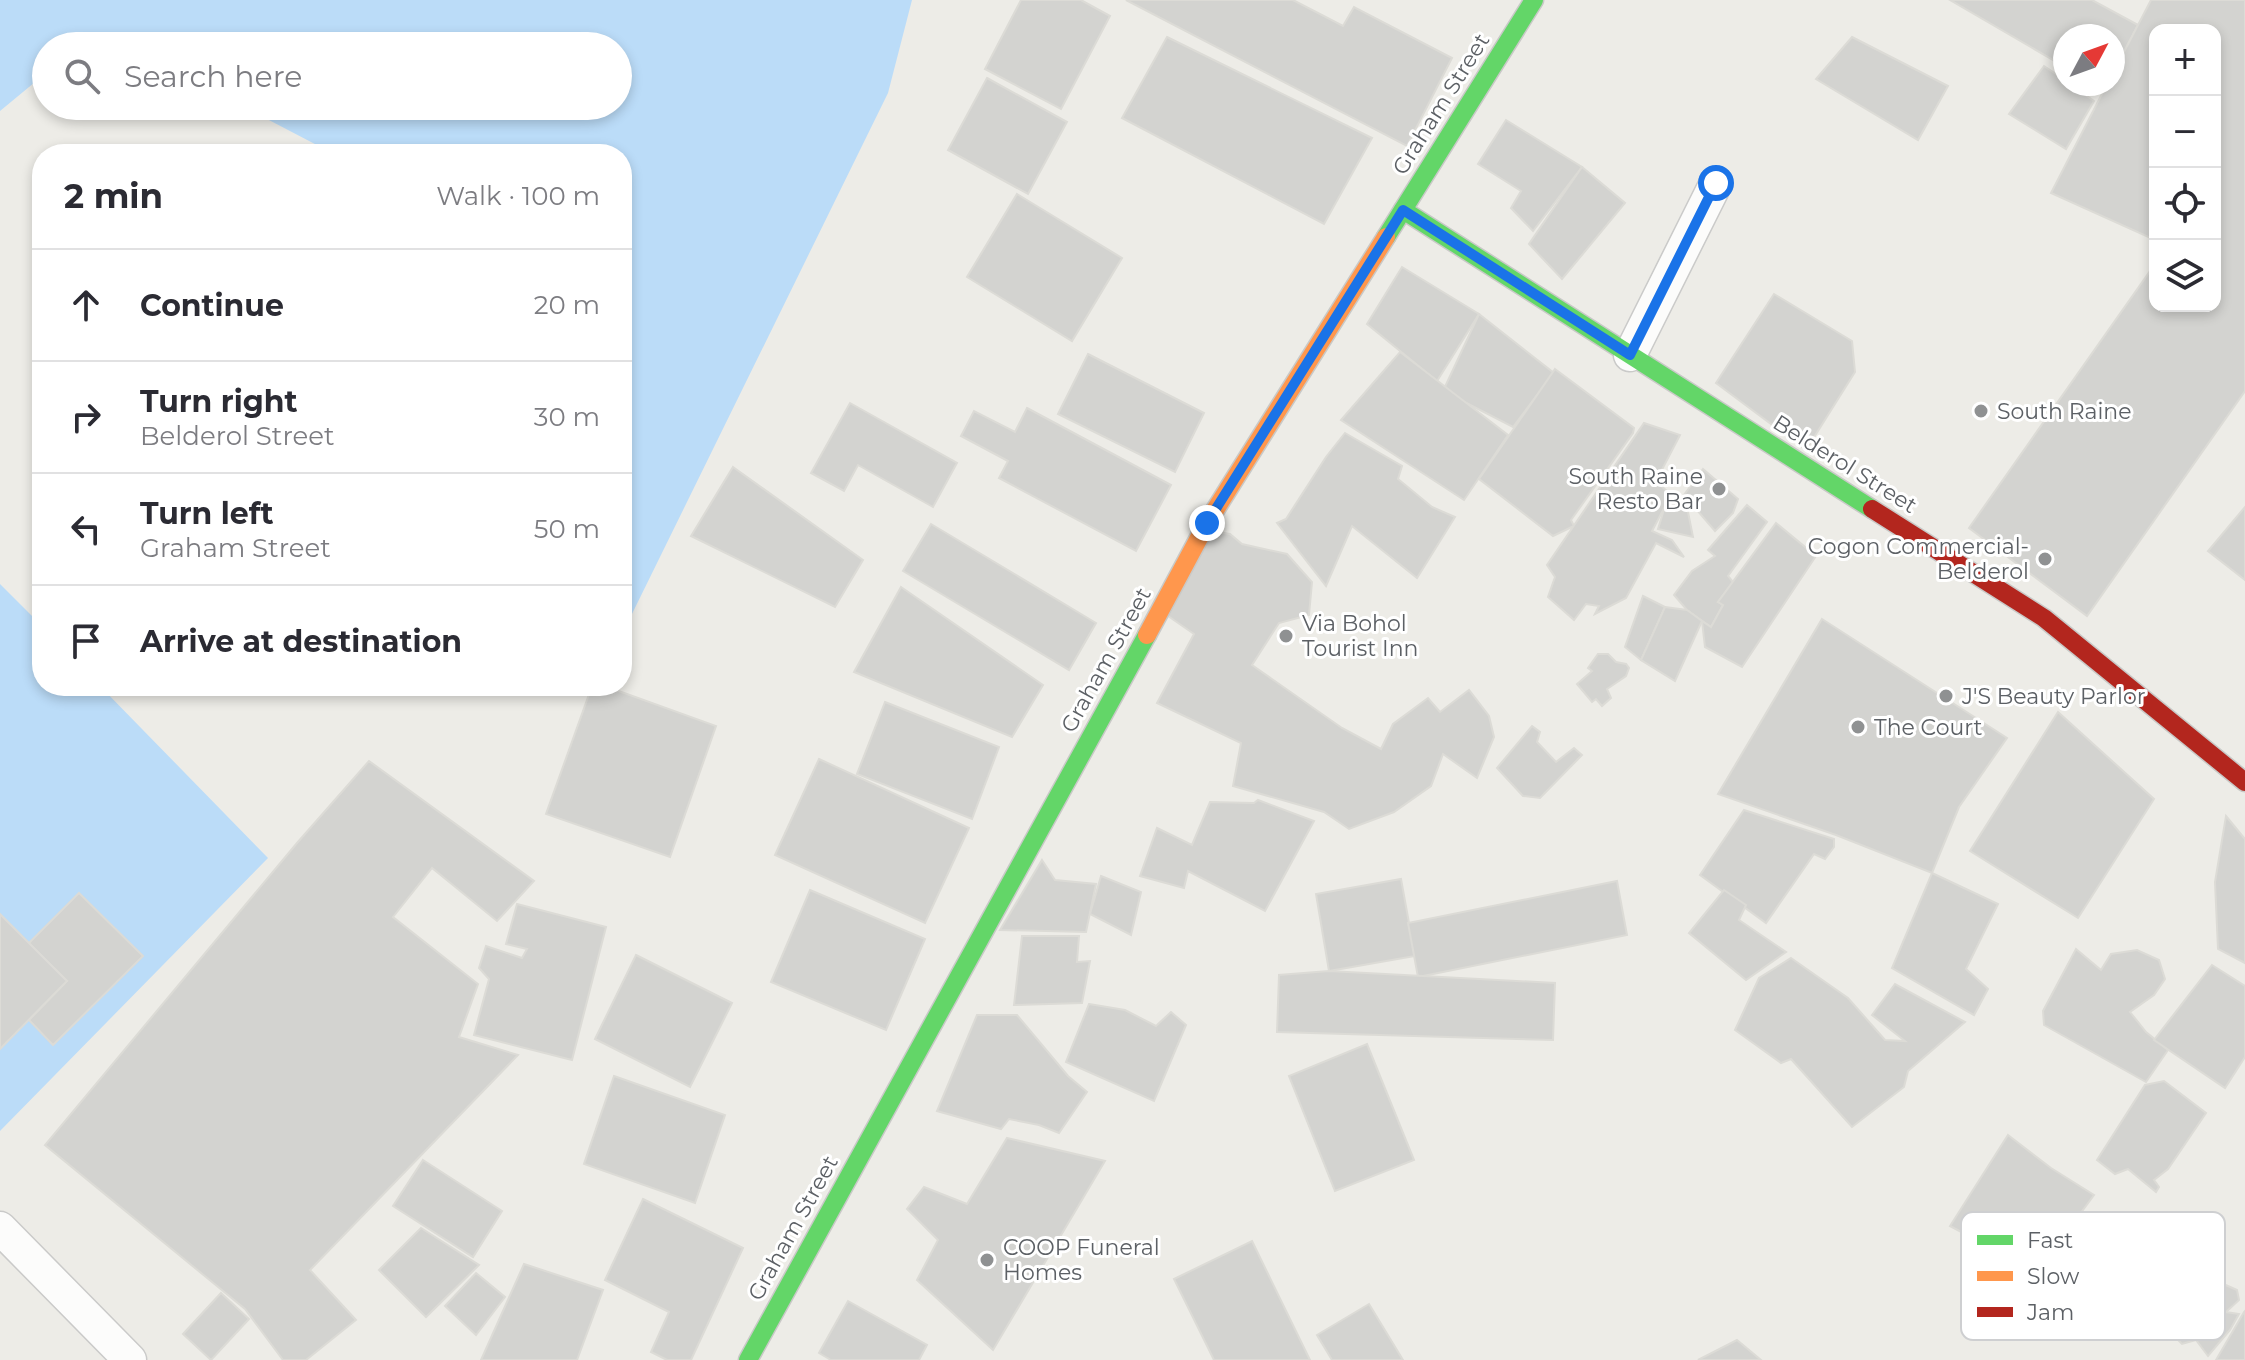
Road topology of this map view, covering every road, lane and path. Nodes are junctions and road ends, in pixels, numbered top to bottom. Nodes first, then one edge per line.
1 (1534, 0) edge
2 (1716, 183) dead end
3 (1403, 210) junction
4 (1630, 355) junction
5 (2245, 782) edge
6 (0, 1228) edge
7 (130, 1360) edge
8 (748, 1360) edge

1 - 3 main road, Graham Street
2 - 4 lane
3 - 4 main road, Belderol Street
3 - 8 main road, Graham Street
4 - 5 main road, Belderol Street
6 - 7 lane

